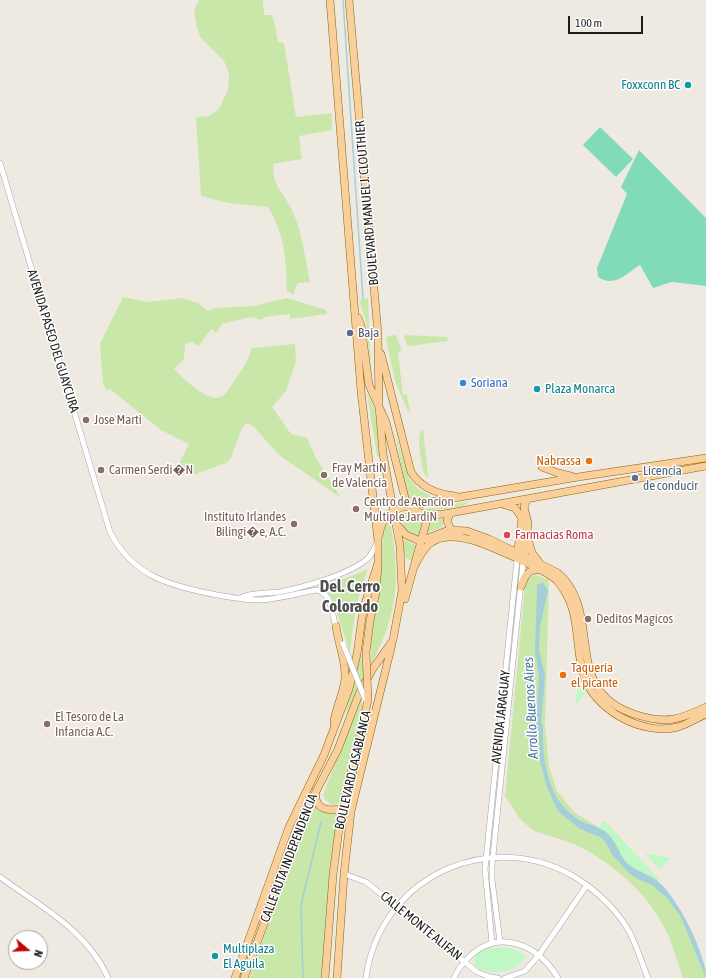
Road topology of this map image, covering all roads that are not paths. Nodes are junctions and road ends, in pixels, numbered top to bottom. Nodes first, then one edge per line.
1 (330, 0) edge
2 (349, 0) edge
3 (0, 163) edge
4 (356, 313) junction
5 (379, 346) junction
6 (379, 406) junction
7 (706, 458) edge
8 (706, 466) edge
9 (542, 467) dead end
10 (578, 477) junction
11 (467, 497) junction
12 (527, 500) junction
13 (501, 504) junction
14 (407, 506) junction
15 (394, 509) junction
16 (450, 514) junction
17 (523, 515) junction
18 (428, 516) junction
19 (397, 524) junction
20 (451, 529) junction
21 (528, 530) junction
22 (378, 541) junction
23 (420, 541) junction
24 (520, 558) junction
25 (378, 563) junction
26 (414, 567) junction
27 (541, 568) junction
28 (521, 587) junction
29 (240, 598) junction
30 (399, 610) junction
31 (336, 626) junction
32 (393, 640) junction
33 (366, 700) junction
34 (706, 707) edge
35 (706, 714) edge
36 (333, 731) junction
37 (319, 766) junction
38 (316, 789) junction
39 (343, 808) junction
40 (493, 856) junction
41 (486, 857) junction
42 (344, 874) junction
43 (0, 877) edge
44 (587, 885) junction
45 (274, 895) junction
46 (397, 906) junction
47 (500, 942) junction
48 (492, 943) junction
49 (539, 955) junction
50 (465, 961) junction
51 (108, 978) edge
52 (234, 978) edge
53 (244, 978) edge
54 (325, 978) edge
55 (337, 978) edge
56 (366, 978) edge
57 (454, 978) edge
58 (498, 978) edge
59 (505, 978) edge
60 (558, 978) edge
61 (648, 978) edge

1 - 4 main road, BOULEVARD MANUEL J. CLOUTHIER
2 - 5 main road, BOULEVARD MANUEL J. CLOUTHIER
3 - 29 street, AVENIDA PASEO DEL GUAYCURA
4 - 6 main road, BOULEVARD MANUEL J. CLOUTHIER
4 - 22 main road, BOULEVARD MANUEL J. CLOUTHIER
5 - 6 main road, BOULEVARD MANUEL J. CLOUTHIER
5 - 11 main road
6 - 14 main road, BOULEVARD MANUEL J. CLOUTHIER
6 - 15 main road, BOULEVARD MANUEL J. CLOUTHIER
7 - 10 main road
8 - 12 main road
9 - 10 main road
10 - 11 main road
11 - 14 main road
12 - 13 main road
12 - 17 main road, AVENIDA JARAGUAY
13 - 16 main road
13 - 17 main road
14 - 15 main road
14 - 18 main road
15 - 19 main road, BOULEVARD MANUEL J. CLOUTHIER
15 - 22 main road, BOULEVARD MANUEL J. CLOUTHIER
16 - 18 main road
16 - 20 main road
17 - 21 main road, AVENIDA JARAGUAY
17 - 24 main road, AVENIDA JARAGUAY
18 - 23 main road
19 - 23 main road
19 - 30 main road, BOULEVARD MANUEL J. CLOUTHIER
20 - 23 main road
20 - 24 main road
21 - 24 main road, AVENIDA JARAGUAY
21 - 27 main road
22 - 25 main road, BOULEVARD MANUEL J. CLOUTHIER
22 - 29 street, AVENIDA PASEO DEL GUAYCURA
23 - 26 main road
24 - 26 main road
24 - 27 main road
24 - 28 street, AVENIDA JARAGUAY
24 - 41 street, AVENIDA JARAGUAY
25 - 33 main road, BOULEVARD CASABLANCA, bridge
25 - 36 main road, BOULEVARD MANUEL J. CLOUTHIER
26 - 30 main road
27 - 28 main road
27 - 34 main road
27 - 35 main road
28 - 40 street, AVENIDA JARAGUAY
29 - 31 street, AVENIDA PASEO DEL GUAYCURA
30 - 32 main road, CALLE RUTA INDEPENDENCIA
31 - 33 street, AVENIDA PASEO DEL GUAYCURA, bridge
31 - 36 main road
32 - 38 main road, CALLE RUTA INDEPENDENCIA
32 - 42 main road, BOULEVARD CASABLANCA
33 - 39 main road, BOULEVARD CASABLANCA
36 - 37 main road, CALLE RUTA INDEPENDENCIA
37 - 45 main road
37 - 52 main road, CALLE RUTA INDEPENDENCIA
38 - 39 main road
38 - 45 main road, CALLE RUTA INDEPENDENCIA
39 - 54 main road, BOULEVARD CASABLANCA
40 - 41 street
40 - 44 street
40 - 47 street, AVENIDA JARAGUAY
41 - 46 street
41 - 48 street, AVENIDA JARAGUAY
42 - 46 street, CALLE MONTE ALIFAN
42 - 55 main road, BOULEVARD CASABLANCA
43 - 51 street
44 - 49 street
44 - 61 street
45 - 53 main road, CALLE RUTA INDEPENDENCIA
46 - 50 street, CALLE MONTE ALIFAN
46 - 56 street
47 - 48 street
47 - 49 street
48 - 50 street
49 - 59 street
49 - 60 street
50 - 57 street
50 - 58 street, CALLE MONTE ALIFAN

